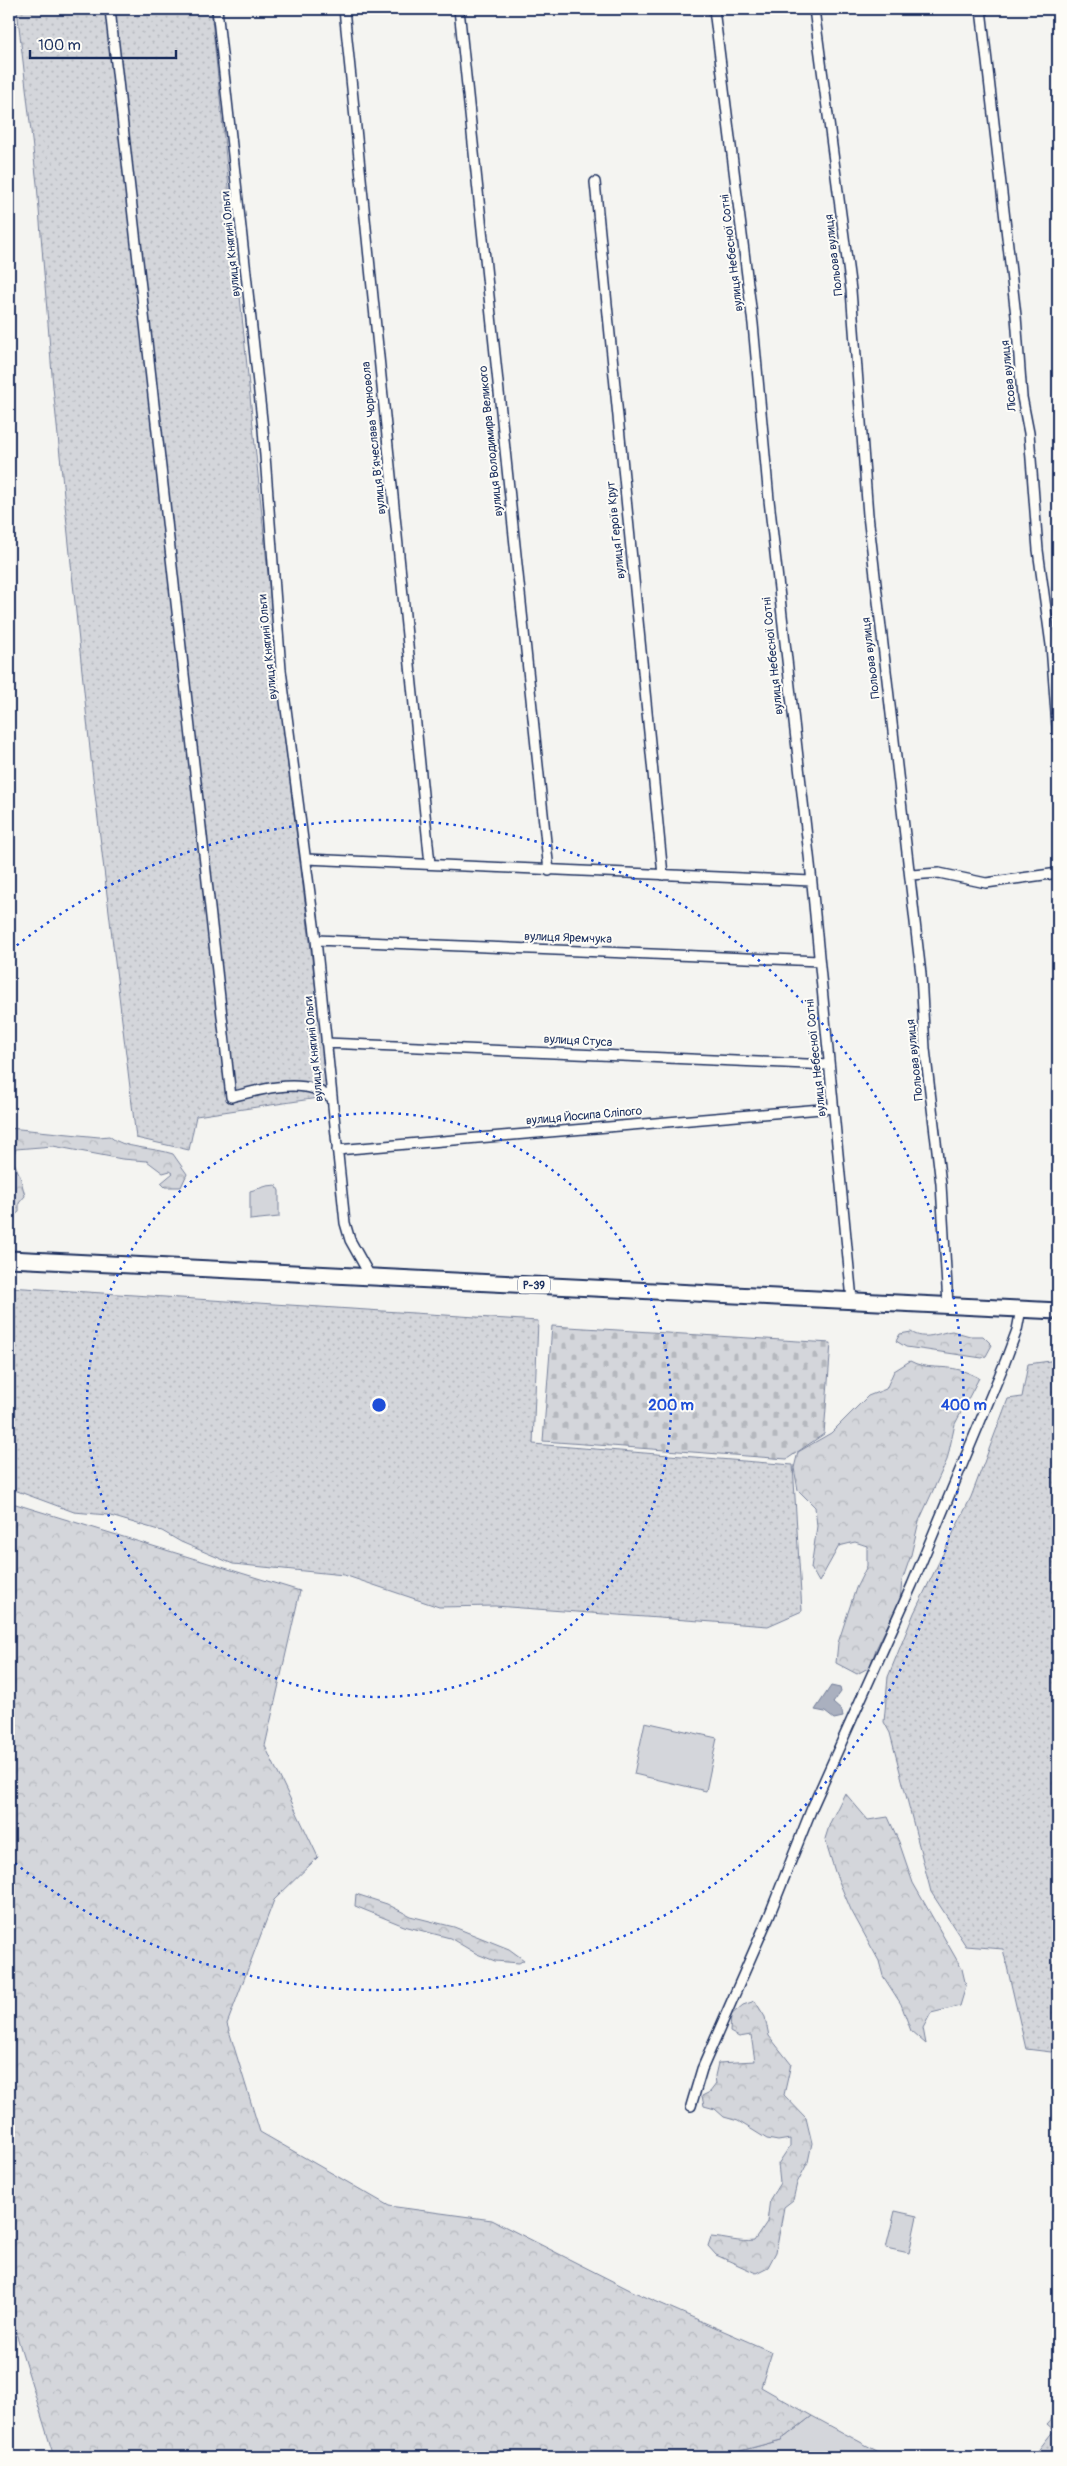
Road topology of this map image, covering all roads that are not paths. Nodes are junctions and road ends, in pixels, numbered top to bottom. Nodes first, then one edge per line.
1 (110, 9) edge
2 (217, 9) edge
3 (344, 9) edge
4 (459, 9) edge
5 (714, 9) edge
6 (814, 9) edge
7 (981, 9) edge
8 (595, 182) dead end
9 (1058, 740) edge
10 (306, 859) junction
11 (430, 864) junction
12 (548, 871) junction
13 (1058, 873) edge
14 (663, 875) junction
15 (911, 875) junction
16 (811, 881) junction
17 (316, 940) junction
18 (819, 961) junction
19 (326, 1043) junction
20 (829, 1065) junction
21 (331, 1097) junction
22 (833, 1108) junction
23 (337, 1150) junction
24 (9, 1259) edge
25 (370, 1276) junction
26 (852, 1300) junction
27 (948, 1305) junction
28 (1020, 1309) junction
29 (1058, 1311) edge
30 (691, 2106) dead end

1 - 21 street
2 - 10 street, вулиця Княгині Ольги
3 - 11 street, вулиця Вʼячеслава Чорновола
4 - 12 street, вулиця Володимира Великого
5 - 16 street, вулиця Небесної Сотні
6 - 15 street, Польова вулиця
7 - 9 street, Лісова вулиця
8 - 14 street, вулиця Героїв Крут
10 - 11 street
10 - 17 street, вулиця Княгині Ольги
11 - 12 street
12 - 14 street
13 - 15 street
14 - 16 street
15 - 27 street, Польова вулиця
16 - 18 street, вулиця Небесної Сотні
17 - 18 street, вулиця Яремчука
17 - 19 street, вулиця Княгині Ольги
18 - 20 street, вулиця Небесної Сотні
19 - 20 street, вулиця Стуса
19 - 21 street, вулиця Княгині Ольги
20 - 22 street, вулиця Небесної Сотні
21 - 23 street, вулиця Княгині Ольги
22 - 23 street, вулиця Йосипа Сліпого
22 - 26 street, вулиця Небесної Сотні
23 - 25 street, вулиця Княгині Ольги
24 - 25 main road, Р-39
25 - 26 main road, Р-39
26 - 27 main road, Р-39
27 - 28 main road, Р-39
28 - 29 main road, Р-39
28 - 30 street

